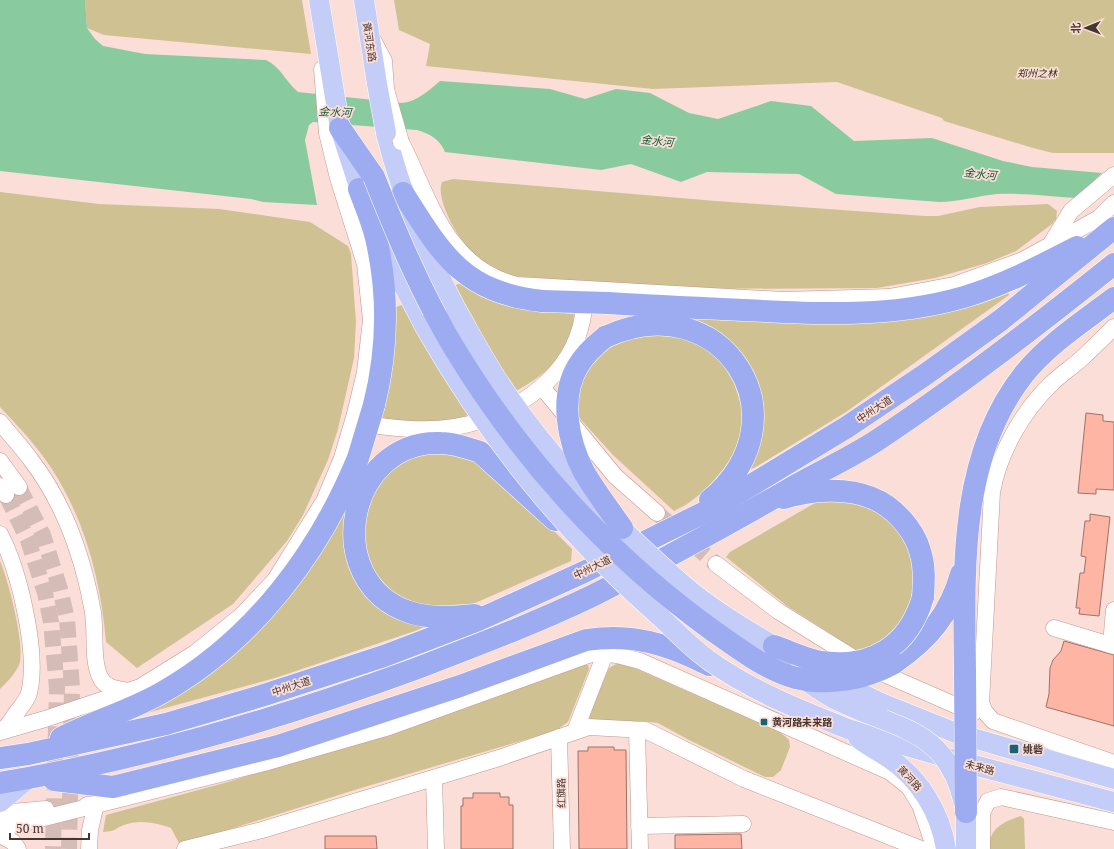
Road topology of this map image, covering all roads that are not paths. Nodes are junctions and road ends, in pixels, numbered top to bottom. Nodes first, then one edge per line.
1 (364, 0) edge
2 (320, 3) edge
3 (334, 131) junction
4 (394, 137) junction
5 (1114, 175) edge
6 (367, 183) junction
7 (403, 193) junction
8 (1114, 203) edge
9 (1108, 220) edge
10 (1051, 244) junction
11 (1114, 264) edge
12 (584, 289) junction
13 (1114, 298) edge
14 (1114, 327) edge
15 (542, 387) junction
16 (0, 422) edge
17 (353, 422) junction
18 (0, 461) edge
19 (9, 489) tunnel mouth
20 (762, 504) junction
21 (657, 513) tunnel mouth
22 (685, 522) junction
23 (622, 528) junction
24 (0, 534) edge
25 (967, 548) junction
26 (598, 558) junction
27 (716, 564) tunnel mouth
28 (681, 584) junction
29 (1114, 610) edge
30 (494, 613) junction
31 (1054, 628) dead end
32 (774, 646) junction
33 (1113, 646) edge
34 (605, 654) junction
35 (128, 691) junction
36 (764, 693) junction
37 (993, 721) junction
38 (848, 728) junction
39 (637, 730) junction
40 (575, 731) junction
41 (0, 736) edge
42 (559, 737) junction
43 (28, 754) junction
44 (0, 758) edge
45 (1114, 763) edge
46 (29, 778) junction
47 (434, 778) junction
48 (1114, 779) edge
49 (0, 783) edge
50 (0, 802) edge
51 (1114, 802) edge
52 (96, 804) junction
53 (966, 812) junction
54 (0, 813) edge
55 (1114, 822) edge
56 (743, 824) dead end
57 (639, 826) junction
58 (0, 829) edge
59 (0, 835) edge
60 (18, 849) edge
61 (89, 849) edge
62 (185, 849) edge
63 (436, 849) edge
64 (562, 849) edge
65 (640, 849) edge
66 (921, 849) edge
67 (935, 849) edge
68 (946, 849) edge
69 (966, 849) edge
70 (982, 849) edge

1 - 4 main road, 黄河东路, bridge
2 - 3 main road
3 - 6 highway
3 - 17 street
4 - 7 main road, 黄河东路
4 - 12 street
5 - 10 street
6 - 25 highway, bridge
6 - 26 main road, 未来路, bridge
6 - 43 highway, bridge
7 - 9 highway, bridge
7 - 23 main road, 黄河东路, bridge
8 - 9 street
9 - 10 street
9 - 22 highway, 中州大道
10 - 12 street
11 - 20 highway
12 - 15 street
13 - 25 highway
14 - 37 street
15 - 17 street
15 - 21 street
16 - 35 street
17 - 35 street
18 - 19 street
20 - 32 highway, bridge
20 - 46 highway
22 - 23 highway, bridge
22 - 30 highway, 中州大道
23 - 28 main road, 黄河东路, bridge
24 - 41 street
25 - 53 highway, bridge
26 - 30 highway, bridge
26 - 36 main road, 未来路, bridge
27 - 37 street
28 - 32 main road, bridge
28 - 53 main road, bridge
29 - 33 street
30 - 43 highway, 中州大道
31 - 33 street
32 - 48 main road, bridge
34 - 40 street
34 - 52 street
34 - 67 street
35 - 41 street
36 - 38 main road, 未来路, bridge
36 - 46 highway, bridge
37 - 45 street
38 - 51 main road, 未来路
38 - 68 main road, 黄河路
39 - 40 street
39 - 57 street
39 - 66 street
40 - 42 street
41 - 43 main road
42 - 47 street
42 - 64 street, 红旗路
43 - 44 highway, 中州大道
46 - 49 highway
46 - 50 main road
47 - 62 street
47 - 63 street
52 - 54 street
52 - 58 street
52 - 61 street
53 - 69 main road
55 - 70 street
56 - 57 street
57 - 65 street
59 - 60 street

